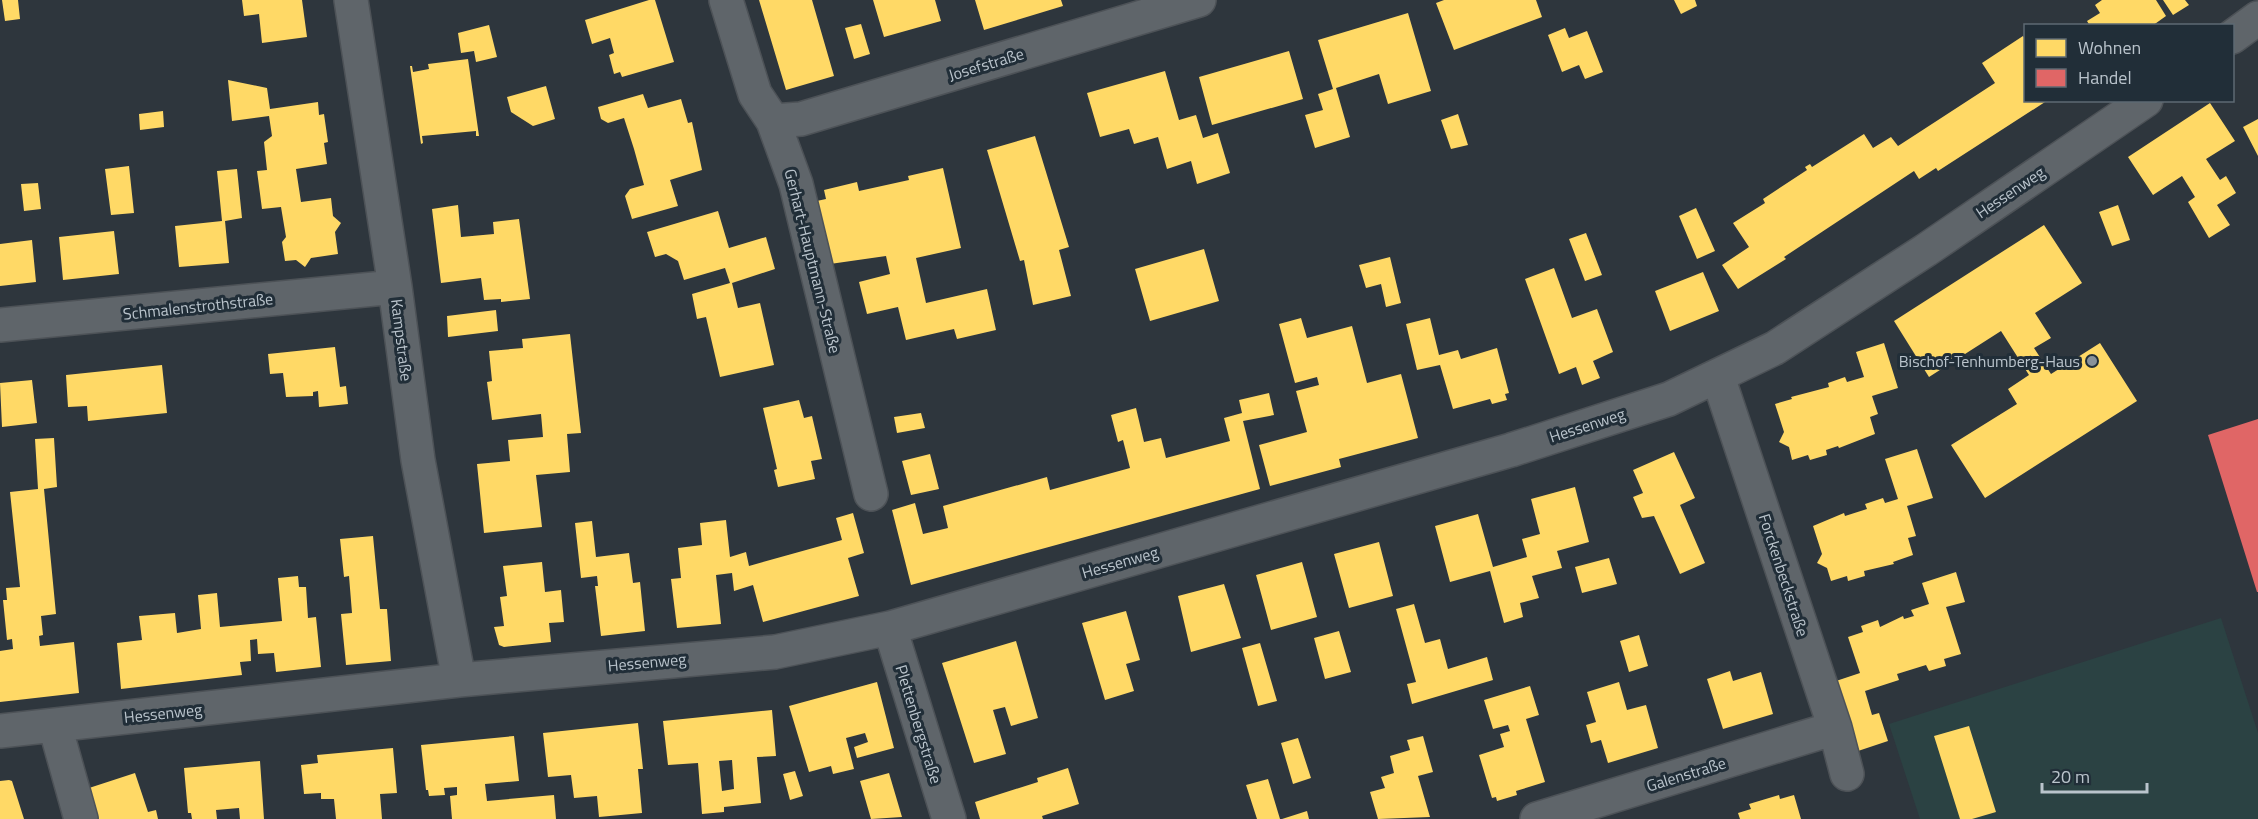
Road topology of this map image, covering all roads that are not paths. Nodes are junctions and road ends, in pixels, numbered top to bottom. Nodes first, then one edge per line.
1 (351, 0) edge
2 (726, 0) edge
3 (1199, 0) edge
4 (2258, 18) edge
5 (2234, 36) edge
6 (2143, 102) edge
7 (773, 121) junction
8 (395, 287) junction
9 (0, 326) edge
10 (1718, 377) junction
11 (871, 494) dead end
12 (890, 628) junction
13 (459, 680) junction
14 (55, 726) junction
15 (1834, 728) junction
16 (0, 731) edge
17 (1847, 774) dead end
18 (81, 819) edge
19 (949, 819) edge
20 (1537, 819) edge

1 - 8 street, Kampstraße
2 - 7 street, Gerhart-Hauptmann-Straße
3 - 7 street, Josefstraße
4 - 5 street
6 - 10 street, Hessenweg
7 - 11 street, Gerhart-Hauptmann-Straße
8 - 9 street, Schmalenstrothstraße
8 - 13 street, Kampstraße
10 - 12 street, Hessenweg
10 - 15 street, Forckenbeckstraße
12 - 13 street, Hessenweg
12 - 19 street, Plettenbergstraße
13 - 14 street, Hessenweg
14 - 16 street, Hessenweg
14 - 18 street
15 - 17 street, Forckenbeckstraße
15 - 20 street, Galenstraße

